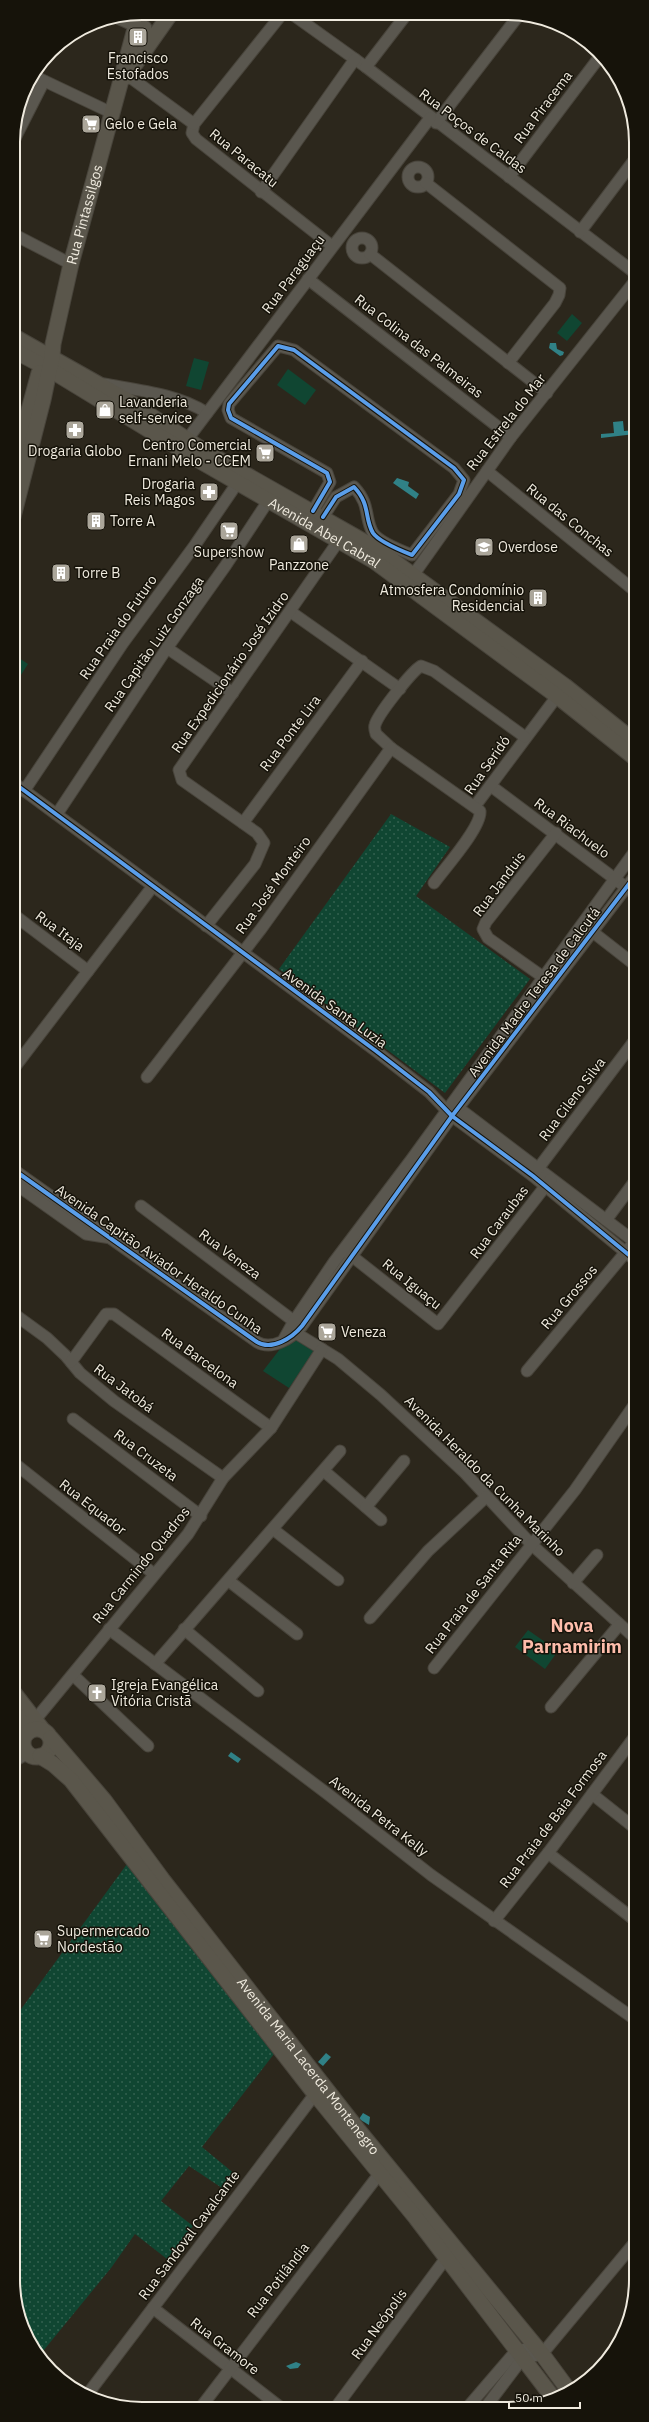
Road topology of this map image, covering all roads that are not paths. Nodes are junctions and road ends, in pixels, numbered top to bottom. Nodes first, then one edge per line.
1 (137, 20) edge
2 (165, 20) edge
3 (285, 20) edge
4 (298, 20) edge
5 (402, 20) edge
6 (515, 20) edge
7 (156, 32) junction
8 (355, 60) junction
9 (598, 60) edge
10 (366, 67) junction
11 (39, 79) edge
12 (123, 81) junction
13 (112, 113) junction
14 (22, 120) edge
15 (433, 120) junction
16 (194, 124) junction
17 (629, 168) edge
18 (509, 177) junction
19 (426, 183) dead end
20 (261, 192) junction
21 (580, 232) junction
22 (20, 238) edge
23 (332, 246) junction
24 (370, 254) dead end
25 (71, 264) junction
26 (629, 269) edge
27 (308, 279) junction
28 (629, 289) edge
29 (20, 340) edge
30 (20, 351) edge
31 (48, 357) junction
32 (508, 363) junction
33 (95, 382) junction
34 (547, 394) junction
35 (127, 408) junction
36 (207, 414) junction
37 (511, 437) junction
38 (184, 444) junction
39 (20, 447) edge
40 (487, 471) junction
41 (238, 482) junction
42 (20, 485) edge
43 (272, 495) junction
44 (318, 514) junction
45 (342, 535) junction
46 (410, 580) junction
47 (629, 586) edge
48 (291, 612) junction
49 (167, 648) junction
50 (362, 661) junction
51 (400, 689) junction
52 (561, 691) junction
53 (233, 693) junction
54 (526, 737) junction
55 (629, 738) edge
56 (391, 748) junction
57 (629, 753) edge
58 (491, 786) junction
59 (20, 788) edge
60 (24, 791) junction
61 (475, 806) junction
62 (57, 814) junction
63 (243, 823) junction
64 (556, 833) junction
65 (629, 859) edge
66 (615, 879) junction
67 (434, 883) dead end
68 (153, 886) junction
69 (629, 890) edge
70 (629, 893) edge
71 (20, 920) edge
72 (206, 926) junction
73 (594, 933) junction
74 (242, 952) junction
75 (629, 960) edge
76 (88, 971) junction
77 (543, 977) junction
78 (629, 1048) edge
79 (22, 1056) joint
80 (20, 1059) edge
81 (147, 1077) dead end
82 (452, 1110) junction
83 (536, 1172) junction
84 (20, 1174) edge
85 (548, 1183) junction
86 (20, 1187) edge
87 (629, 1191) edge
88 (141, 1206) dead end
89 (610, 1223) junction
90 (606, 1236) junction
91 (112, 1238) junction
92 (629, 1238) edge
93 (344, 1249) junction
94 (629, 1249) edge
95 (626, 1253) junction
96 (629, 1255) edge
97 (353, 1257) junction
98 (472, 1283) joint
99 (20, 1318) edge
100 (293, 1330) junction
101 (322, 1349) junction
102 (72, 1362) junction
103 (527, 1371) dead end
104 (629, 1412) edge
105 (73, 1419) dead end
106 (271, 1428) junction
107 (340, 1451) dead end
108 (404, 1461) dead end
109 (20, 1468) edge
110 (324, 1471) junction
111 (223, 1478) junction
112 (486, 1497) junction
113 (366, 1507) junction
114 (201, 1516) junction
115 (381, 1520) dead end
116 (274, 1530) junction
117 (531, 1544) junction
118 (597, 1555) dead end
119 (154, 1574) junction
120 (338, 1580) dead end
121 (228, 1581) junction
122 (573, 1583) junction
123 (370, 1618) dead end
124 (620, 1625) junction
125 (109, 1629) junction
126 (184, 1630) junction
127 (629, 1632) edge
128 (297, 1634) dead end
129 (155, 1664) junction
130 (434, 1668) dead end
131 (73, 1675) junction
132 (258, 1691) dead end
133 (551, 1707) dead end
134 (20, 1708) edge
135 (20, 1721) edge
136 (33, 1740) edge
137 (629, 1744) edge
138 (148, 1746) dead end
139 (20, 1754) edge
140 (592, 1794) junction
141 (629, 1823) edge
142 (548, 1853) junction
143 (629, 1916) edge
144 (494, 1921) junction
145 (629, 2015) edge
146 (315, 2094) junction
147 (380, 2173) junction
148 (421, 2214) junction
149 (629, 2248) edge
150 (446, 2258) junction
151 (152, 2308) junction
152 (539, 2351) junction
153 (519, 2355) junction
154 (229, 2369) junction
155 (566, 2386) edge
156 (90, 2391) edge
157 (550, 2394) edge
158 (205, 2402) edge
159 (273, 2402) edge
160 (340, 2402) edge
161 (475, 2402) edge
162 (489, 2402) edge

1 - 7 main road
1 - 12 main road, Rua Pintassilgos
2 - 7 main road
3 - 16 street
4 - 8 street, Rua Poços de Caldas
5 - 10 street
6 - 15 street, Rua Paraguaçu
7 - 12 main road
8 - 10 street, Rua Poços de Caldas
8 - 20 street
9 - 18 street, Rua Piracema
10 - 15 street, Rua Poços de Caldas
11 - 13 street
11 - 14 street
12 - 13 main road, Rua Pintassilgos
12 - 16 street, Rua Paracatu
13 - 25 main road, Rua Pintassilgos
15 - 18 street, Rua Poços de Caldas
15 - 23 street, Rua Paraguaçu
16 - 20 street, Rua Paracatu
17 - 21 street
18 - 21 street, Rua Poços de Caldas
19 - 32 street
20 - 23 street, Rua Paracatu
21 - 26 street, Rua Poços de Caldas
22 - 25 street
23 - 27 street, Rua Paraguaçu
24 - 32 street
25 - 31 main road, Rua Pintassilgos
27 - 36 street, Rua Paraguaçu
27 - 37 street, Rua Colina das Palmeiras
28 - 34 street, Rua Estrela do Mar
29 - 31 main road, Avenida Abel Cabral
30 - 31 main road, Avenida Abel Cabral
31 - 33 main road, Avenida Abel Cabral
31 - 35 main road, Avenida Abel Cabral
31 - 39 main road
31 - 42 main road
32 - 34 street
33 - 35 main road, Avenida Abel Cabral
33 - 36 street
34 - 37 street, Rua Estrela do Mar
35 - 38 main road, Avenida Abel Cabral
36 - 38 street, Rua Paraguaçu
37 - 40 street, Rua Estrela do Mar
38 - 41 main road, Avenida Abel Cabral
38 - 43 main road, Avenida Abel Cabral
40 - 46 street, Rua Estrela do Mar
40 - 47 street, Rua das Conchas
41 - 43 main road, Avenida Abel Cabral
41 - 60 street, Rua Praia do Futuro
43 - 44 main road, Avenida Abel Cabral
43 - 45 main road, Avenida Abel Cabral
43 - 49 street, Rua Capitão Luiz Gonzaga
44 - 44 street
44 - 45 main road, Avenida Abel Cabral
45 - 46 main road, Avenida Abel Cabral
45 - 48 street, Rua Expedicionário José Izidro
46 - 52 main road, Avenida Abel Cabral
48 - 50 street
48 - 53 street, Rua Expedicionário José Izidro
49 - 53 street
49 - 62 street, Rua Capitão Luiz Gonzaga
50 - 51 street
50 - 63 street, Rua Ponte Lira
51 - 54 street
51 - 56 street
52 - 54 street, Rua Seridó
52 - 55 main road, Avenida Abel Cabral
52 - 57 main road, Avenida Abel Cabral
53 - 63 street, Rua Expedicionário José Izidro
54 - 58 street, Rua Seridó
56 - 61 street
56 - 74 street, Rua José Monteiro
58 - 61 street, Rua Seridó
58 - 64 street, Rua Riachuelo
59 - 60 street, Avenida Santa Luzia
60 - 62 street, Avenida Santa Luzia
61 - 67 street, Rua Seridó
62 - 68 street, Avenida Santa Luzia
63 - 72 street, Rua Expedicionário José Izidro
64 - 66 street, Rua Riachuelo
64 - 77 street, Rua Janduis
65 - 66 street, Avenida Madre Teresa de Calcutá
66 - 69 street, Rua Riachuelo
66 - 77 street, Avenida Madre Teresa de Calcutá
68 - 72 street, Avenida Santa Luzia
68 - 76 street
70 - 73 street, Avenida Madre Teresa de Calcutá
71 - 76 street, Rua Itaja
72 - 74 street, Avenida Santa Luzia
73 - 75 street
73 - 82 street, Avenida Madre Teresa de Calcutá
74 - 81 street, Rua José Monteiro
74 - 82 street, Avenida Santa Luzia
76 - 79 street
77 - 82 street, Avenida Madre Teresa de Calcutá
78 - 83 street, Rua Cileno Silva
79 - 80 street
82 - 83 street, Avenida Santa Luzia
82 - 93 street, Avenida Madre Teresa de Calcutá
82 - 97 street, Avenida Madre Teresa de Calcutá
83 - 85 street, Avenida Santa Luzia
84 - 91 street, Avenida Capitão Aviador Heraldo Cunha
85 - 89 street, Avenida Santa Luzia
85 - 90 street, Avenida Santa Luzia
85 - 98 street, Rua Caraubas
86 - 91 street, Avenida Capitão Aviador Heraldo Cunha
87 - 89 street
88 - 100 street, Rua Veneza
89 - 90 street
89 - 92 street, Avenida Santa Luzia
90 - 95 street, Avenida Santa Luzia
91 - 100 street, Avenida Capitão Aviador Heraldo Cunha
93 - 97 street, Rua Iguaçu
93 - 100 street, Avenida Madre Teresa de Calcutá
94 - 95 street, Rua Grossos
95 - 96 street, Avenida Santa Luzia
95 - 103 street, Rua Grossos
97 - 98 street, Rua Iguaçu
97 - 100 street, Avenida Madre Teresa de Calcutá
99 - 102 street, Rua Jatobá
100 - 101 street, Avenida Heraldo da Cunha Marinho
101 - 106 street, Rua Carmindo Quadros
101 - 112 street, Avenida Heraldo da Cunha Marinho
102 - 106 street, Rua Barcelona
102 - 111 street, Rua Jatobá
104 - 117 street, Rua Praia de Santa Rita
105 - 114 street, Rua Cruzeta
106 - 111 street, Rua Carmindo Quadros
107 - 110 street
108 - 113 street
109 - 119 street, Rua Equador
110 - 113 street
110 - 116 street
111 - 114 street, Rua Carmindo Quadros
112 - 117 street, Avenida Heraldo da Cunha Marinho
112 - 123 street
113 - 115 street
114 - 119 street, Rua Carmindo Quadros
116 - 120 street
116 - 121 street
117 - 122 street, Avenida Heraldo da Cunha Marinho
117 - 130 street, Rua Praia de Santa Rita
118 - 122 street
119 - 125 street, Rua Carmindo Quadros
121 - 126 street
121 - 128 street
122 - 124 street, Avenida Heraldo da Cunha Marinho
124 - 127 street, Avenida Heraldo da Cunha Marinho
124 - 133 street
125 - 129 street, Avenida Petra Kelly
125 - 131 street, Rua Carmindo Quadros
126 - 129 street
126 - 132 street
129 - 144 street, Avenida Petra Kelly
131 - 136 street, Rua Carmindo Quadros
131 - 138 street
134 - 136 main road, Avenida Maria Lacerda Montenegro
135 - 136 main road, Avenida Maria Lacerda Montenegro
136 - 139 street, Rua Carmindo Quadros
136 - 146 main road, Avenida Maria Lacerda Montenegro
136 - 148 main road, Avenida Maria Lacerda Montenegro
137 - 140 street, Rua Praia de Baia Formosa
140 - 141 street
140 - 142 street, Rua Praia de Baia Formosa
142 - 143 street
142 - 144 street, Rua Praia de Baia Formosa
144 - 145 street, Avenida Petra Kelly
146 - 147 main road, Avenida Maria Lacerda Montenegro
146 - 151 street, Rua Sandoval Cavalcante
147 - 148 main road, Avenida Maria Lacerda Montenegro
147 - 154 street, Rua Potilândia
148 - 150 main road, Avenida Maria Lacerda Montenegro
148 - 152 main road, Avenida Maria Lacerda Montenegro
149 - 152 street
150 - 153 main road, Avenida Maria Lacerda Montenegro
150 - 160 street, Rua Neópolis
151 - 154 street, Rua Gramore
151 - 156 street, Rua Sandoval Cavalcante
152 - 153 street
152 - 155 main road, Avenida Maria Lacerda Montenegro
153 - 157 main road, Avenida Maria Lacerda Montenegro
153 - 161 street
153 - 162 street
154 - 158 street, Rua Potilândia
154 - 159 street, Rua Gramore

